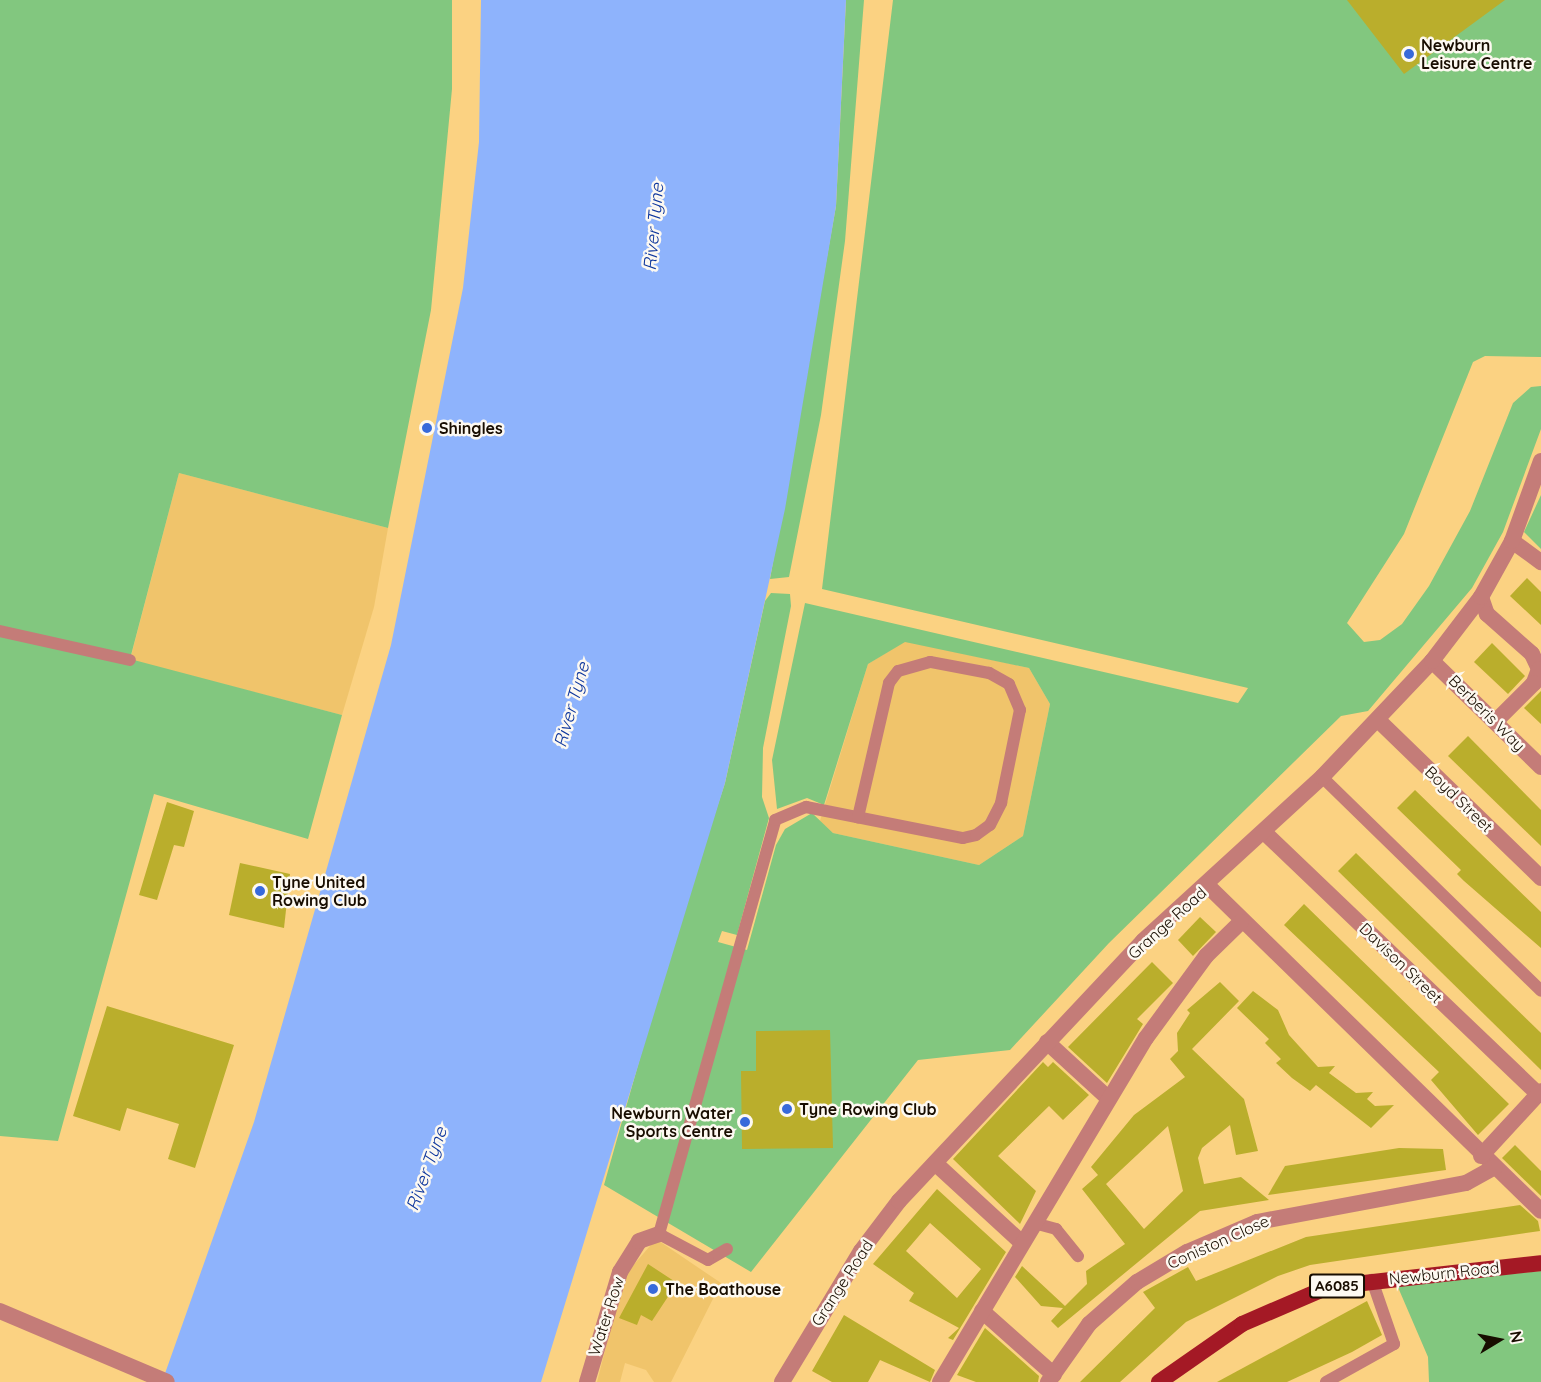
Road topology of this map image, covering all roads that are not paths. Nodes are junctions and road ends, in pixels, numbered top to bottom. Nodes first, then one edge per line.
1 (1541, 461) edge
2 (1512, 541) junction
3 (1541, 562) edge
4 (1481, 597) junction
5 (0, 631) edge
6 (130, 660) dead end
7 (1432, 661) junction
8 (1378, 720) junction
9 (1495, 722) junction
10 (1541, 767) edge
11 (1322, 777) junction
12 (858, 817) junction
13 (1265, 832) junction
14 (1541, 878) edge
15 (1208, 886) junction
16 (1241, 922) junction
17 (1541, 990) edge
18 (1047, 1041) junction
19 (1540, 1092) edge
20 (1109, 1099) junction
21 (1481, 1156) junction
22 (935, 1163) junction
23 (1495, 1167) junction
24 (1541, 1211) edge
25 (1034, 1223) junction
26 (658, 1234) junction
27 (1022, 1243) junction
28 (727, 1249) dead end
29 (1078, 1256) dead end
30 (1541, 1263) edge
31 (1372, 1280) junction
32 (0, 1311) edge
33 (982, 1311) junction
34 (1051, 1378) edge
35 (945, 1381) edge
36 (167, 1382) edge
37 (587, 1382) edge
38 (782, 1382) edge
39 (1159, 1382) edge
40 (1326, 1382) edge

1 - 2 street, Grange Road
2 - 3 street
2 - 4 street, Grange Road
4 - 7 street, Grange Road
4 - 9 street
5 - 6 lane
7 - 8 street, Grange Road
7 - 9 street, Berberis Way
8 - 11 street, Grange Road
8 - 14 street, Boyd Street
9 - 10 street, Berberis Way
11 - 13 street, Grange Road
11 - 17 lane
12 - 12 lane
12 - 26 lane
13 - 15 street, Grange Road
13 - 19 street, Davison Street
15 - 16 street
15 - 18 street, Grange Road
16 - 20 street
16 - 21 street
18 - 20 street
18 - 22 street, Grange Road
19 - 21 street
20 - 25 street
21 - 23 street
22 - 27 street
22 - 38 street, Grange Road
23 - 24 street
23 - 34 street, Coniston Close
25 - 27 street
25 - 29 lane
26 - 28 lane
26 - 37 street, Water Row
27 - 33 street
30 - 31 main road, Newburn Road / A6085
31 - 39 main road, Newburn Road / A6085
31 - 40 lane
32 - 36 street
33 - 34 street, Coniston Close
33 - 35 street

